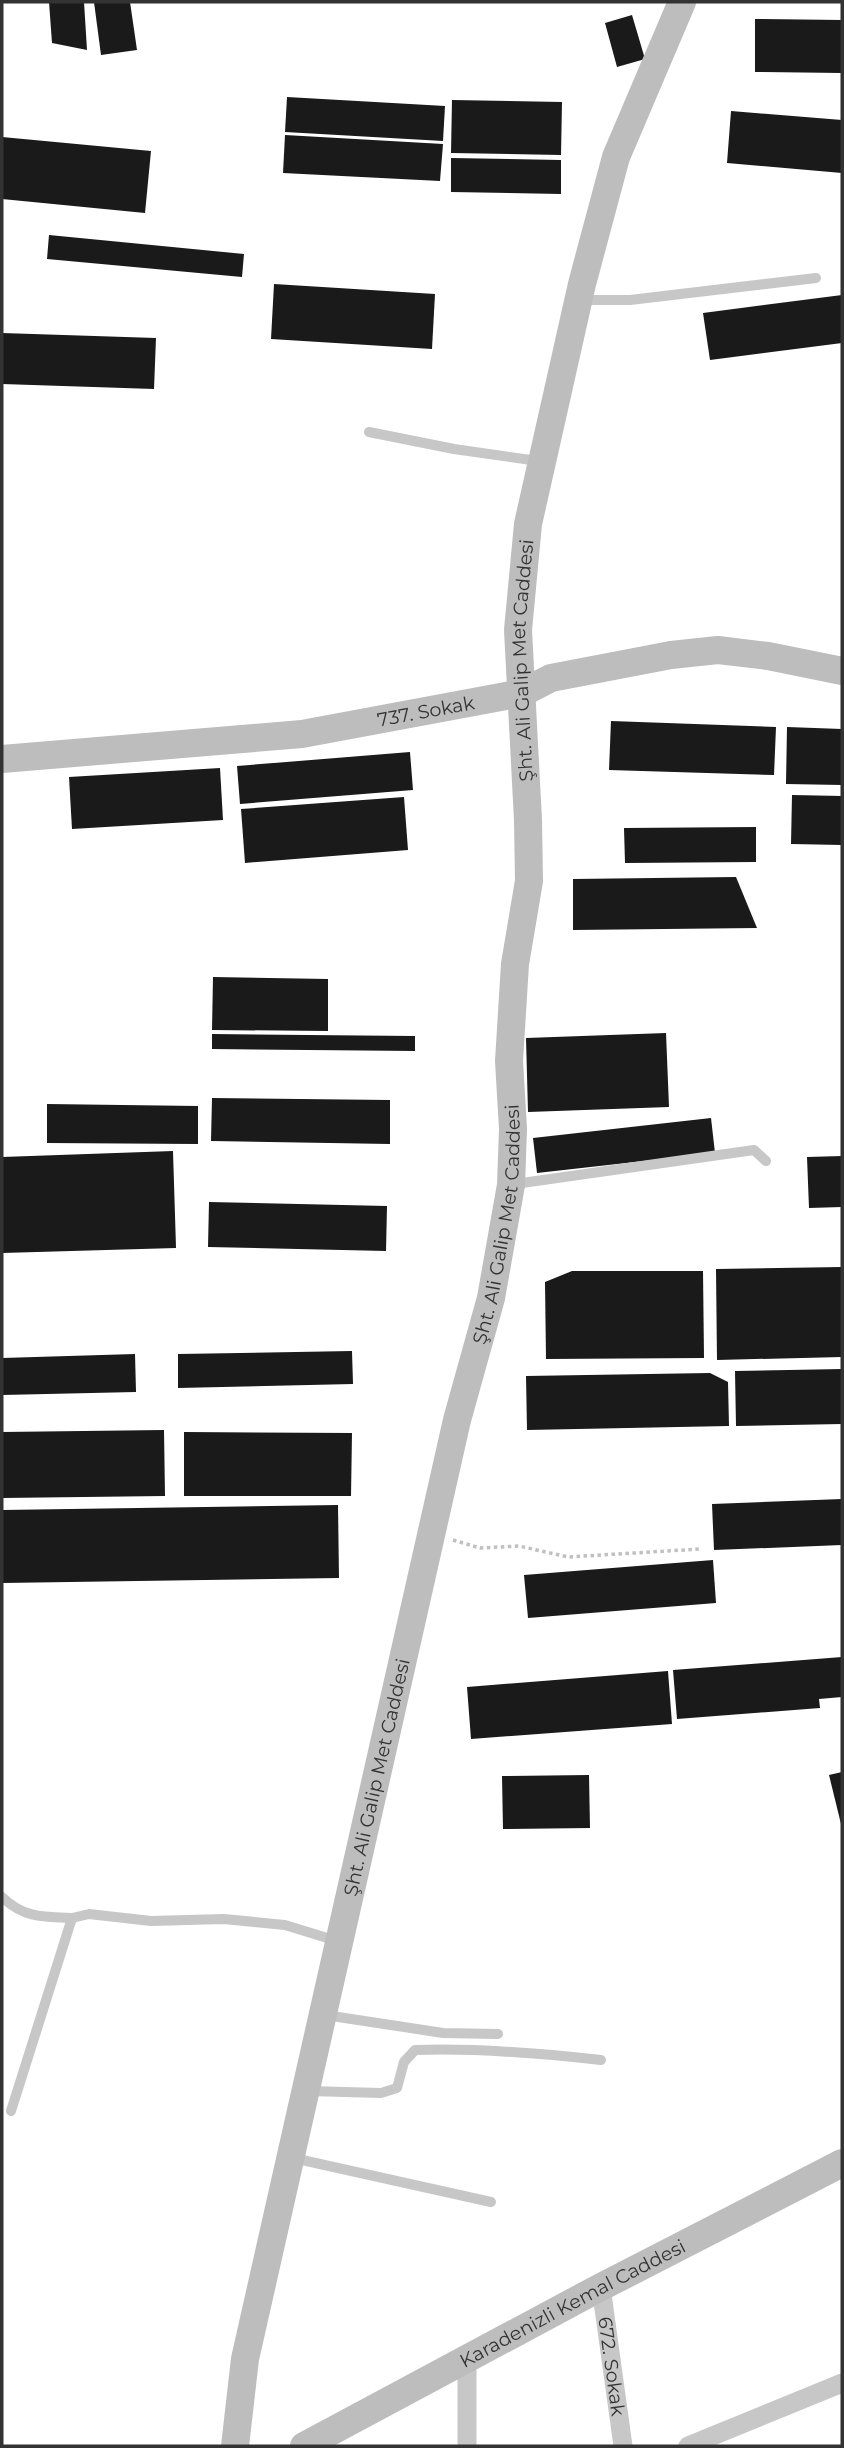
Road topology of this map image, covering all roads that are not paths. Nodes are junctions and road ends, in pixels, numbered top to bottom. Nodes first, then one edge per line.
1 (682, 2) edge
2 (816, 278) dead end
3 (578, 300) junction
4 (369, 432) dead end
5 (542, 462) junction
6 (842, 671) edge
7 (522, 693) junction
8 (2, 759) edge
9 (765, 1161) dead end
10 (511, 1185) junction
11 (2, 1898) edge
12 (72, 1918) junction
13 (341, 1942) junction
14 (324, 2015) junction
15 (498, 2034) dead end
16 (601, 2060) dead end
17 (307, 2091) junction
18 (11, 2111) dead end
19 (292, 2158) junction
20 (842, 2163) edge
21 (491, 2202) dead end
22 (601, 2287) junction
23 (467, 2360) junction
24 (842, 2383) edge
25 (235, 2446) edge
26 (303, 2446) edge
27 (467, 2446) edge
28 (623, 2446) edge
29 (688, 2446) edge

1 - 3 street, Şht. Ali Galip Met Caddesi
2 - 3 lane
3 - 5 street, Şht. Ali Galip Met Caddesi
4 - 5 lane
5 - 7 street, Şht. Ali Galip Met Caddesi
6 - 7 street, 737. Sokak
7 - 8 street, 737. Sokak
7 - 10 street, Şht. Ali Galip Met Caddesi
9 - 10 lane
10 - 13 street, Şht. Ali Galip Met Caddesi
11 - 12 lane
12 - 13 lane
12 - 18 lane
13 - 14 street, Şht. Ali Galip Met Caddesi
14 - 15 lane
14 - 17 street, Şht. Ali Galip Met Caddesi
16 - 17 lane
17 - 19 street, Şht. Ali Galip Met Caddesi
19 - 21 lane
19 - 25 street, Şht. Ali Galip Met Caddesi
20 - 22 street, Karadenizli Kemal Caddesi
22 - 23 street, Karadenizli Kemal Caddesi
22 - 28 street, 672. Sokak
23 - 26 street, Karadenizli Kemal Caddesi
23 - 27 street
24 - 29 street

